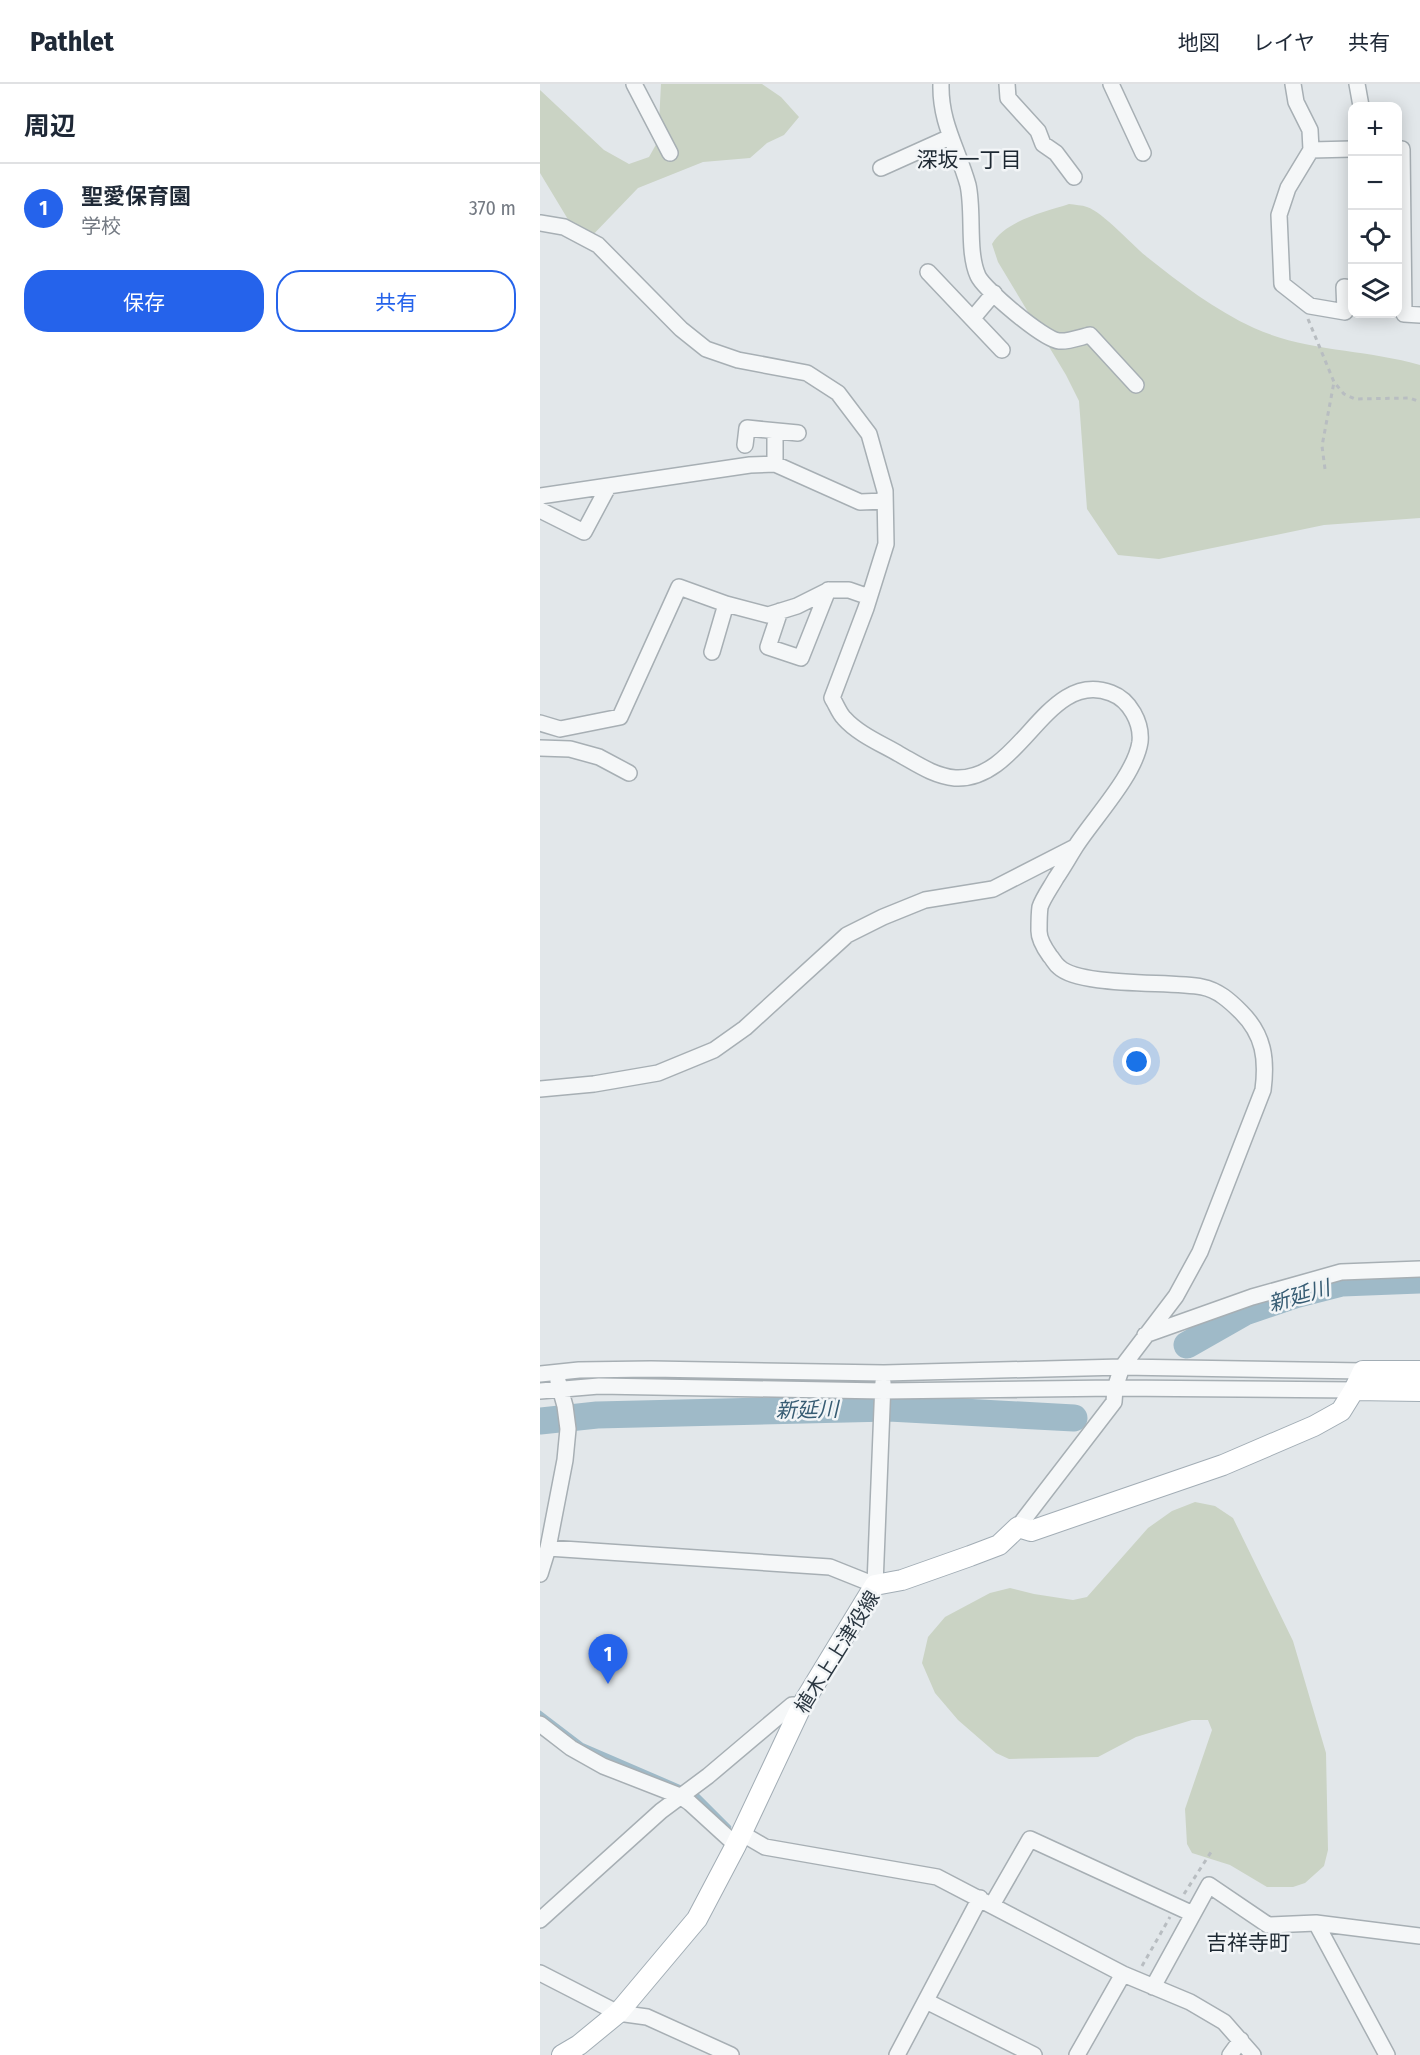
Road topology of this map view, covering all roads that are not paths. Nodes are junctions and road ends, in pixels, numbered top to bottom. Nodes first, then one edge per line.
1 (634, 84) edge
2 (941, 84) edge
3 (1007, 84) edge
4 (1111, 84) edge
5 (1293, 84) edge
6 (1357, 84) edge
7 (1360, 102) edge
8 (950, 137) junction
9 (1348, 149) edge
10 (1311, 150) junction
11 (670, 153) dead end
12 (1143, 153) dead end
13 (1402, 156) edge
14 (881, 168) dead end
15 (1074, 177) dead end
16 (540, 223) edge
17 (1401, 264) edge
18 (928, 272) dead end
19 (1348, 288) edge
20 (994, 293) junction
21 (1402, 297) edge
22 (1420, 315) edge
23 (973, 318) junction
24 (1002, 350) dead end
25 (1136, 385) dead end
26 (775, 432) junction
27 (798, 433) dead end
28 (745, 445) dead end
29 (776, 464) junction
30 (608, 487) junction
31 (540, 496) edge
32 (885, 501) junction
33 (540, 510) edge
34 (828, 590) junction
35 (869, 597) junction
36 (726, 604) junction
37 (780, 612) junction
38 (711, 651) dead end
39 (540, 723) edge
40 (540, 748) edge
41 (629, 773) dead end
42 (1076, 847) junction
43 (540, 1089) edge
44 (1420, 1269) edge
45 (1145, 1335) junction
46 (1122, 1367) junction
47 (1363, 1371) junction
48 (1420, 1371) edge
49 (548, 1373) edge
50 (884, 1373) junction
51 (1115, 1388) junction
52 (560, 1389) junction
53 (1354, 1390) junction
54 (540, 1391) edge
55 (883, 1391) junction
56 (1420, 1391) edge
57 (1018, 1527) junction
58 (548, 1548) junction
59 (540, 1574) edge
60 (875, 1585) junction
61 (802, 1705) junction
62 (540, 1724) edge
63 (680, 1796) junction
64 (738, 1839) junction
65 (986, 1902) junction
66 (1193, 1914) junction
67 (540, 1920) edge
68 (1316, 1923) junction
69 (1420, 1936) edge
70 (540, 1973) edge
71 (1129, 1977) junction
72 (1153, 1987) junction
73 (926, 2001) junction
74 (618, 2013) junction
75 (1241, 2040) junction
76 (562, 2055) edge
77 (731, 2055) edge
78 (897, 2055) edge
79 (1034, 2055) edge
80 (1077, 2055) edge
81 (1230, 2055) edge
82 (1253, 2055) edge
83 (1387, 2055) edge

1 - 11 street
2 - 8 street
3 - 15 street
4 - 12 street
5 - 10 street
6 - 7 street
8 - 14 street
8 - 20 street
9 - 10 street
10 - 19 street
13 - 17 street
16 - 32 street
18 - 23 street
20 - 23 street
20 - 25 street
21 - 22 street
23 - 24 street
26 - 27 street
26 - 28 street
26 - 29 street
29 - 30 street
29 - 32 street
30 - 31 street
30 - 33 street
32 - 35 street
34 - 35 street
34 - 37 street
34 - 37 street
35 - 42 street
36 - 37 street
36 - 38 street
36 - 39 street
40 - 41 street
42 - 43 street
42 - 45 street
44 - 45 street
45 - 46 street
46 - 47 street
46 - 50 street
46 - 51 street
47 - 48 main road
47 - 53 main road
49 - 50 street
49 - 52 street
50 - 55 street
51 - 53 street
51 - 55 street
51 - 57 street
52 - 54 street
52 - 55 street
52 - 58 street
53 - 56 main road
53 - 57 main road
55 - 60 street
57 - 60 main road, 植木上上津役線
58 - 59 street
58 - 60 street
60 - 61 main road, 植木上上津役線
61 - 63 street
61 - 64 main road, 植木上上津役線
62 - 63 street
63 - 64 street
63 - 67 street
64 - 65 street
64 - 74 main road, 植木上上津役線
65 - 66 street
65 - 71 street
65 - 73 street
66 - 68 street
66 - 72 street
68 - 69 street
68 - 83 street
70 - 74 street
71 - 72 street
71 - 80 street
72 - 75 street
73 - 78 street
73 - 79 street
74 - 76 main road, 植木上上津役線
74 - 77 street
75 - 81 street
75 - 82 street

